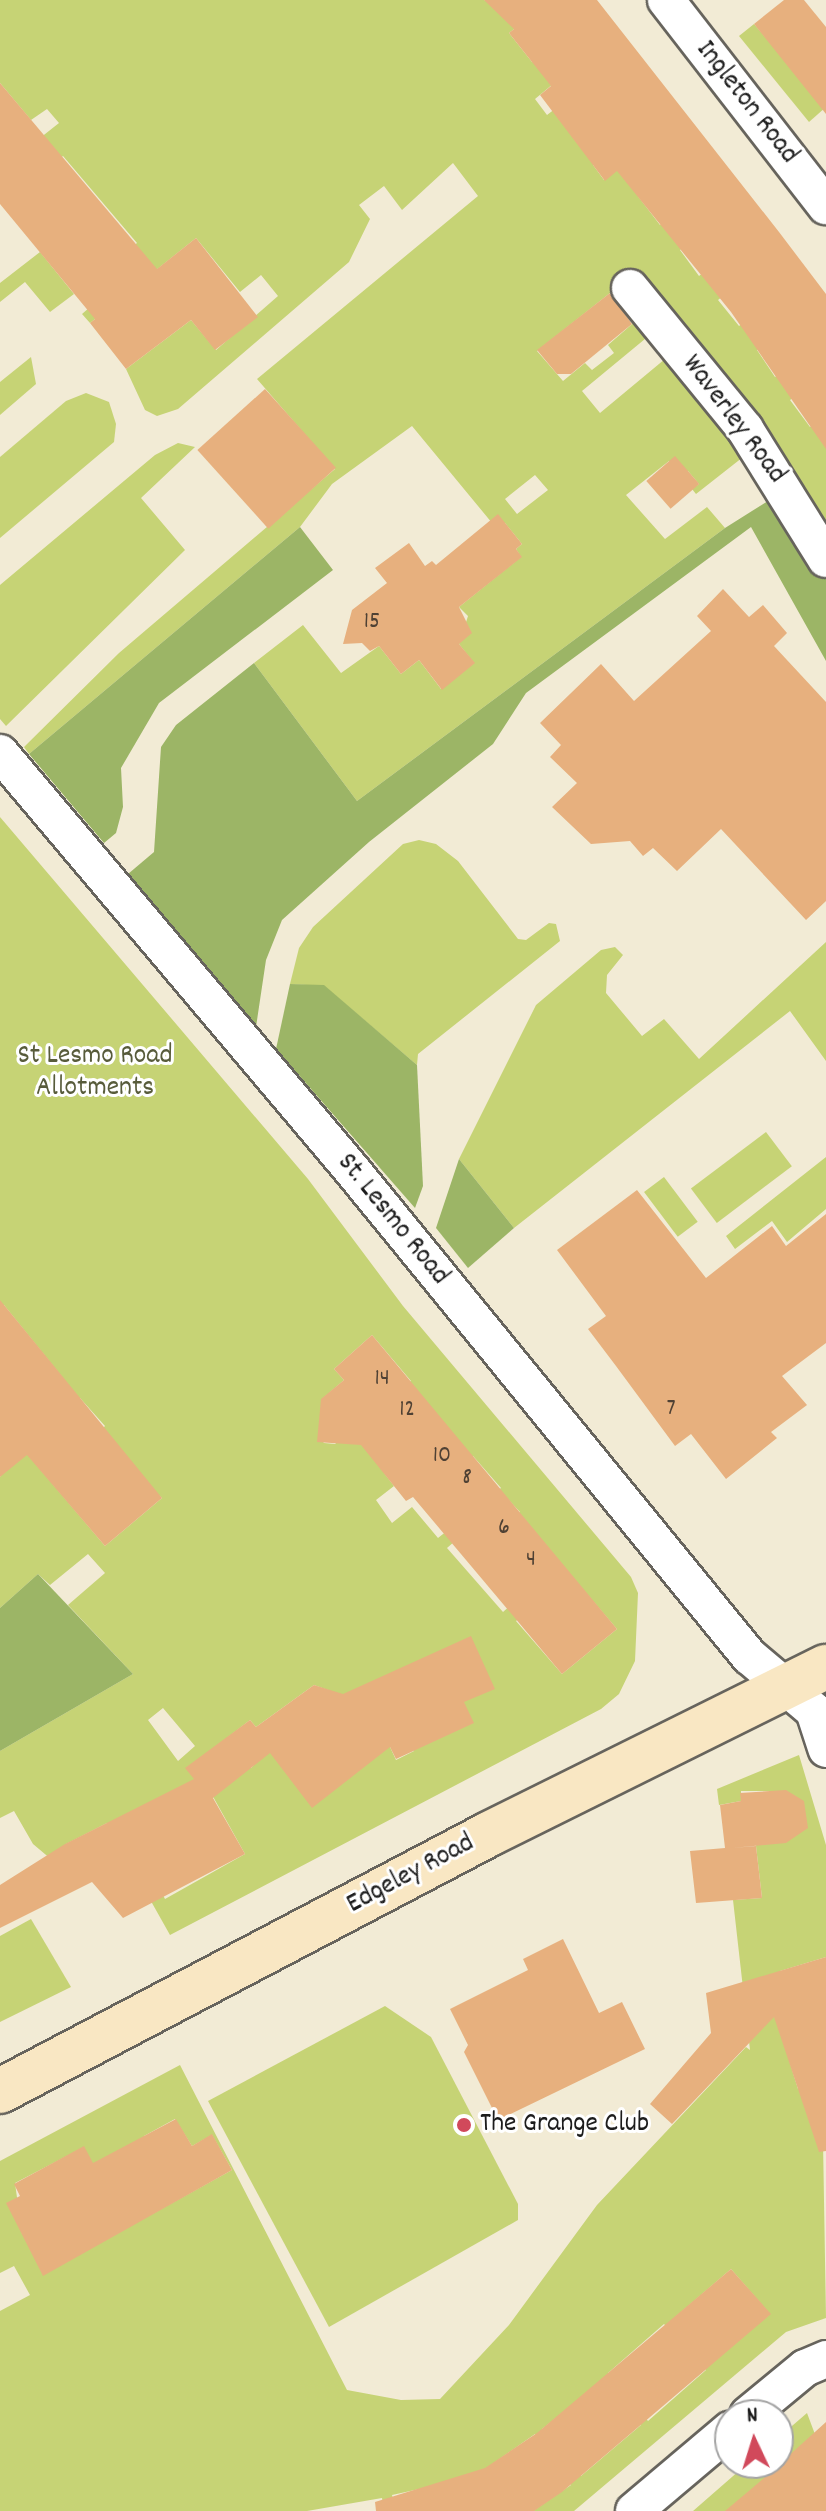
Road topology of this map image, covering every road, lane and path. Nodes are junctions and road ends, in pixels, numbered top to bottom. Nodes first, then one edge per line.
1 (666, 0) edge
2 (826, 206) edge
3 (630, 288) dead end
4 (826, 559) edge
5 (0, 753) edge
6 (826, 1667) edge
7 (783, 1686) junction
8 (826, 1749) edge
9 (0, 2091) edge
10 (826, 2359) edge
11 (767, 2399) edge
12 (714, 2444) edge
13 (634, 2511) edge

1 - 2 street, Ingleton Road
3 - 4 street, Waverley Road
5 - 7 street, St. Lesmo Road
6 - 7 main road, Edgeley Road
7 - 8 street, St. Lesmo Road
7 - 9 main road, Edgeley Road
10 - 11 street
12 - 13 street

